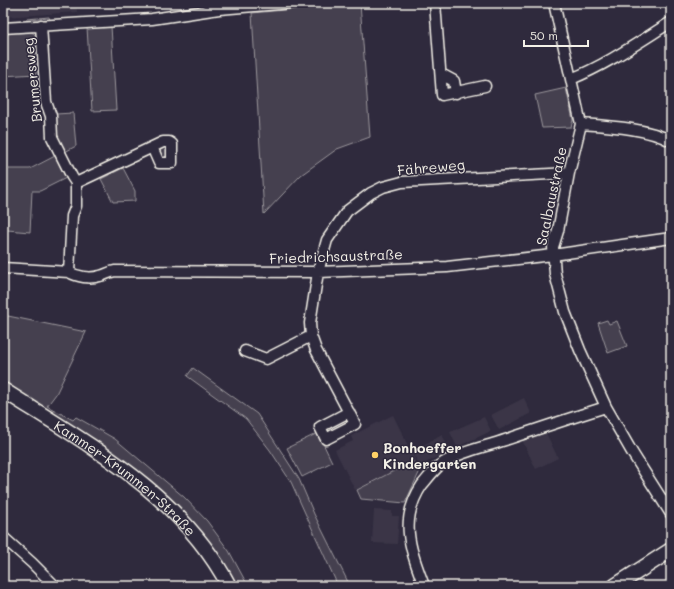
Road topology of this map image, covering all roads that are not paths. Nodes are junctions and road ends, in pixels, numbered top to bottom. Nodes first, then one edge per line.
1 (222, 3) edge
2 (230, 3) edge
3 (291, 3) edge
4 (435, 3) edge
5 (554, 3) edge
6 (250, 6) junction
7 (195, 12) junction
8 (671, 22) edge
9 (41, 25) junction
10 (3, 28) edge
11 (571, 79) junction
12 (485, 86) dead end
13 (581, 124) junction
14 (670, 139) edge
15 (152, 147) dead end
16 (569, 172) junction
17 (76, 183) junction
18 (671, 238) edge
19 (553, 256) junction
20 (3, 268) edge
21 (69, 272) junction
22 (318, 272) junction
23 (311, 336) junction
24 (245, 351) dead end
25 (3, 390) edge
26 (606, 407) junction
27 (349, 412) dead end
28 (671, 514) edge
29 (3, 537) edge
30 (671, 550) edge
31 (55, 586) edge
32 (229, 586) edge
33 (424, 586) edge
34 (615, 586) edge

1 - 7 street, Brumersweg
2 - 6 street, Brumersweg
3 - 6 street, Brumersweg
4 - 12 street
5 - 11 street, Saalbaustraße
6 - 7 street, Brumersweg
7 - 9 street, Brumersweg
8 - 11 street
9 - 10 street, Brumersweg
9 - 17 street, Brumersweg
11 - 13 street, Saalbaustraße
13 - 14 street
13 - 16 street, Saalbaustraße
15 - 17 street
16 - 19 street, Saalbaustraße
16 - 22 street, Fähreweg
17 - 21 street
18 - 19 street, Friedrichsaustraße
19 - 22 street, Friedrichsaustraße
19 - 26 street, Saalbaustraße
20 - 21 street, Friedrichsaustraße
21 - 22 street, Friedrichsaustraße
22 - 23 street, Fähreweg
23 - 24 street
23 - 27 street
25 - 32 street, Kammer-Krummen-Straße
26 - 28 street, Saalbaustraße
26 - 33 street
29 - 31 street
30 - 34 street

